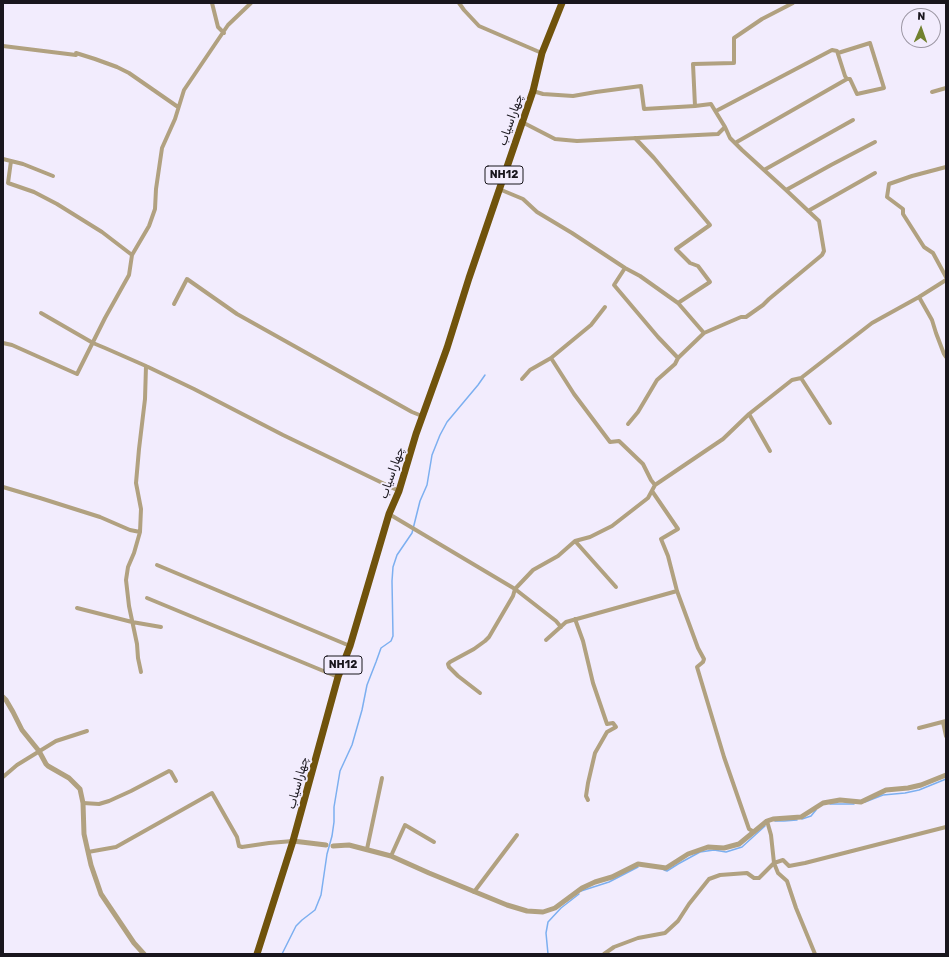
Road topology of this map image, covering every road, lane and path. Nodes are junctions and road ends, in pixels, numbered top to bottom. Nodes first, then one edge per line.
1 (212, 3) edge
2 (251, 3) edge
3 (459, 3) edge
4 (562, 3) edge
5 (793, 3) edge
6 (224, 32) junction
7 (3, 46) edge
8 (542, 53) junction
9 (838, 53) junction
10 (847, 79) junction
11 (946, 88) edge
12 (533, 91) junction
13 (932, 92) dead end
14 (695, 106) junction
15 (178, 108) junction
16 (716, 111) junction
17 (853, 120) dead end
18 (522, 122) junction
19 (725, 127) junction
20 (635, 138) junction
21 (875, 142) dead end
22 (735, 143) junction
23 (3, 159) edge
24 (11, 161) junction
25 (946, 167) edge
26 (764, 170) junction
27 (875, 173) dead end
28 (53, 176) dead end
29 (499, 189) junction
30 (786, 190) junction
31 (808, 211) junction
32 (132, 254) junction
33 (625, 268) junction
34 (946, 278) edge
35 (919, 297) junction
36 (678, 302) junction
37 (174, 304) dead end
38 (605, 307) dead end
39 (41, 313) dead end
40 (704, 333) junction
41 (3, 343) edge
42 (93, 343) junction
43 (551, 358) junction
44 (678, 358) junction
45 (946, 358) edge
46 (146, 366) junction
47 (802, 378) junction
48 (522, 379) dead end
49 (748, 414) junction
50 (422, 416) junction
51 (830, 423) dead end
52 (628, 424) dead end
53 (770, 451) dead end
54 (655, 485) junction
55 (3, 487) edge
56 (399, 491) junction
57 (652, 491) junction
58 (389, 514) junction
59 (140, 532) junction
60 (575, 541) junction
61 (157, 565) dead end
62 (616, 586) dead end
63 (515, 589) junction
64 (677, 591) junction
65 (147, 598) dead end
66 (77, 608) dead end
67 (575, 619) junction
68 (132, 622) junction
69 (161, 627) dead end
70 (561, 627) junction
71 (546, 640) dead end
72 (350, 646) junction
73 (141, 672) dead end
74 (338, 676) junction
75 (480, 693) dead end
76 (3, 698) edge
77 (945, 722) edge
78 (919, 728) dead end
79 (86, 732) dead end
80 (946, 736) edge
81 (39, 751) junction
82 (946, 775) edge
83 (3, 777) edge
84 (382, 778) dead end
85 (176, 780) dead end
86 (588, 800) dead end
87 (83, 803) junction
88 (766, 821) junction
89 (946, 827) edge
90 (754, 832) junction
91 (517, 835) dead end
92 (293, 841) junction
93 (434, 842) dead end
94 (326, 845) joint
95 (333, 846) joint
96 (367, 849) junction
97 (88, 852) junction
98 (391, 856) junction
99 (774, 863) junction
100 (474, 892) junction
101 (144, 954) edge
102 (257, 954) edge
103 (604, 954) edge
104 (816, 954) edge

1 - 6 street
2 - 6 street
3 - 8 street
4 - 8 highway, چهاراسیاب / NH12
5 - 14 street
6 - 15 street
7 - 15 street
8 - 12 highway, چهاراسیاب / NH12
9 - 10 street
9 - 10 street
9 - 16 street
10 - 22 street
11 - 13 street
12 - 14 street
12 - 18 highway, چهاراسیاب / NH12
14 - 16 street
15 - 32 street
16 - 19 street
17 - 26 street
18 - 20 street
18 - 29 highway, چهاراسیاب / NH12
19 - 20 street
19 - 22 street
20 - 36 street
21 - 30 street
22 - 26 street
23 - 24 street
24 - 28 street
24 - 32 street
25 - 34 street
26 - 30 street
27 - 31 street
29 - 33 street
29 - 50 highway, چهاراسیاب / NH12
30 - 31 street
31 - 40 street
32 - 42 street
33 - 36 street
33 - 44 street
34 - 35 street
35 - 45 street
35 - 47 street
36 - 40 street
37 - 50 street
38 - 43 street
39 - 42 street
40 - 44 street
41 - 42 street
42 - 46 street
43 - 48 street
43 - 54 street
44 - 52 street
46 - 56 street
46 - 59 street
47 - 49 street
47 - 51 street
49 - 53 street
49 - 54 street
50 - 56 highway, چهاراسیاب / NH12
54 - 57 street
55 - 59 street
56 - 58 highway, چهاراسیاب / NH12
57 - 60 street
57 - 64 street
58 - 63 street
58 - 72 highway, چهاراسیاب / NH12
59 - 68 street
60 - 62 street
60 - 63 street
61 - 72 street
63 - 70 street
63 - 75 street
64 - 67 street
64 - 90 street
65 - 74 street
66 - 68 street
67 - 70 street
67 - 86 street
68 - 69 street
68 - 73 street
70 - 71 street
72 - 74 highway, چهاراسیاب / NH12
74 - 92 highway, چهاراسیاب / NH12
76 - 81 street
77 - 78 street
77 - 80 street
79 - 81 street
81 - 83 street
81 - 87 street
82 - 88 street
84 - 96 street
85 - 87 street
87 - 97 street
88 - 90 street
88 - 99 street
89 - 99 street
90 - 100 street
91 - 100 street
92 - 94 street
92 - 97 street
92 - 102 highway, چهاراسیاب / NH12
93 - 98 street
94 - 95 street
95 - 96 street
96 - 98 street
97 - 101 street
98 - 100 street
99 - 103 street
99 - 104 street

